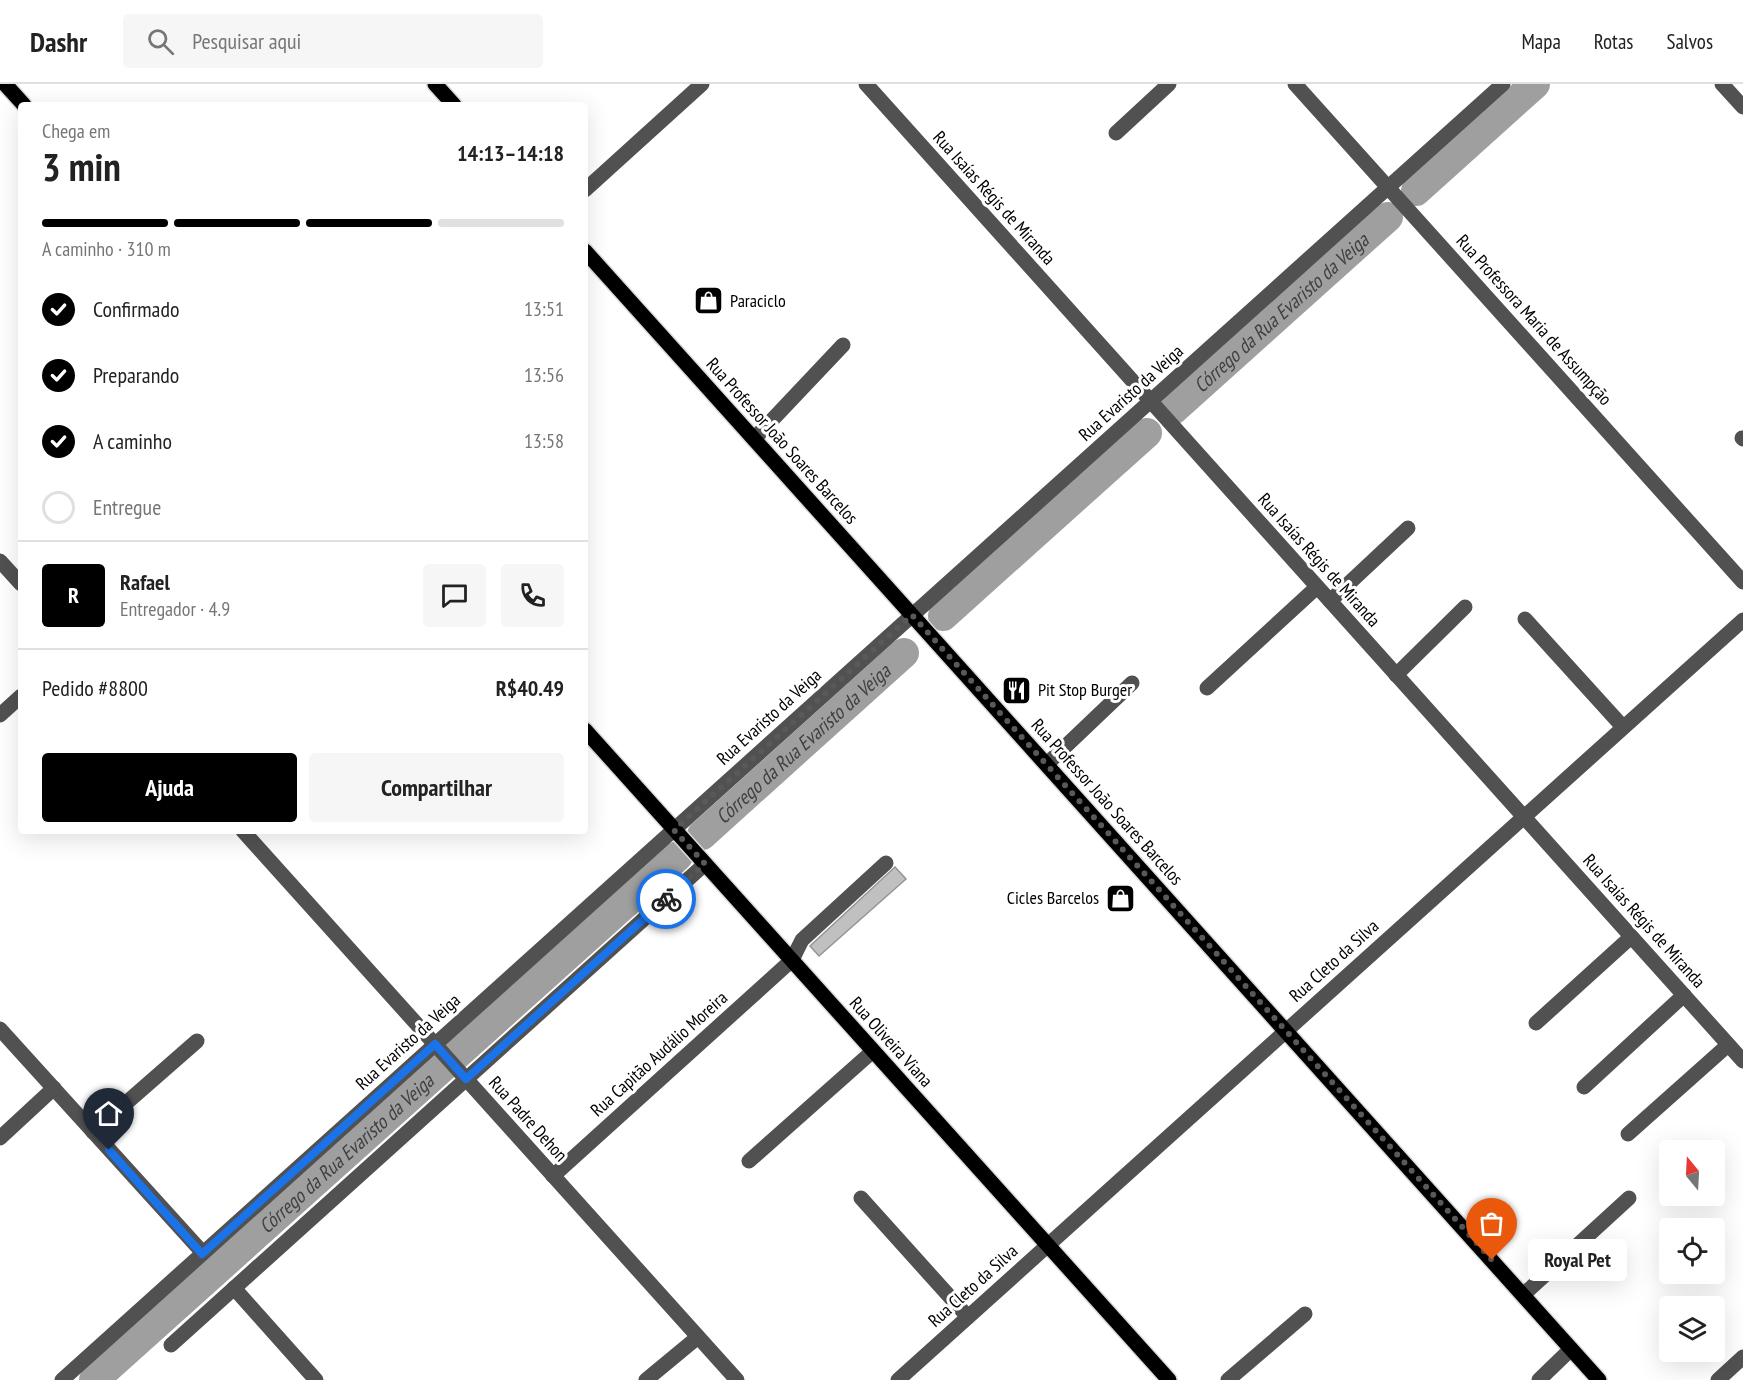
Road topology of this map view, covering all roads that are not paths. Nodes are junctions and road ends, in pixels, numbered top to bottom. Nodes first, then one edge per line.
1 (5, 84) edge
2 (435, 84) edge
3 (702, 84) edge
4 (866, 84) edge
5 (1168, 84) edge
6 (1295, 84) edge
7 (1503, 84) edge
8 (1722, 84) edge
9 (21, 102) edge
10 (451, 102) edge
11 (1743, 107) edge
12 (1116, 134) dead end
13 (588, 186) edge
14 (1388, 187) junction
15 (588, 254) edge
16 (843, 345) dead end
17 (1150, 401) junction
18 (754, 439) junction
19 (1408, 528) dead end
20 (0, 561) edge
21 (18, 581) edge
22 (1743, 582) edge
23 (1317, 587) junction
24 (1330, 601) junction
25 (1465, 608) dead end
26 (912, 615) junction
27 (1525, 619) dead end
28 (1743, 620) edge
29 (1396, 675) junction
30 (1132, 683) dead end
31 (1207, 688) dead end
32 (18, 699) edge
33 (0, 715) edge
34 (1623, 727) junction
35 (588, 733) edge
36 (1047, 764) junction
37 (1524, 817) junction
38 (674, 830) junction
39 (246, 834) edge
40 (886, 863) dead end
41 (705, 864) junction
42 (1631, 937) junction
43 (792, 960) junction
44 (1684, 995) junction
45 (1536, 1023) dead end
46 (0, 1029) edge
47 (1286, 1031) junction
48 (197, 1041) dead end
49 (435, 1044) junction
50 (873, 1051) junction
51 (1738, 1053) edge
52 (466, 1079) junction
53 (1584, 1087) dead end
54 (54, 1088) junction
55 (93, 1132) junction
56 (1628, 1134) dead end
57 (0, 1138) edge
58 (749, 1161) dead end
59 (553, 1176) junction
60 (861, 1198) dead end
61 (1629, 1198) dead end
62 (1048, 1245) junction
63 (202, 1254) junction
64 (234, 1288) junction
65 (1523, 1295) junction
66 (1305, 1314) dead end
67 (969, 1317) junction
68 (698, 1337) junction
69 (171, 1345) dead end
70 (1571, 1349) junction
71 (1743, 1357) edge
72 (62, 1380) edge
73 (316, 1380) edge
74 (646, 1380) edge
75 (737, 1380) edge
76 (898, 1380) edge
77 (1169, 1380) edge
78 (1228, 1380) edge
79 (1539, 1380) edge
80 (1599, 1380) edge
81 (1718, 1380) edge

1 - 9 main road
2 - 10 main road
3 - 13 street
4 - 17 street, Rua Isaías Régis de Miranda
5 - 12 street
6 - 14 street, Rua Professora Maria de Assumpção
7 - 14 street, Rua Evaristo da Veiga
8 - 11 street
14 - 17 street, Rua Evaristo da Veiga
14 - 22 street, Rua Professora Maria de Assumpção
15 - 18 main road, Rua Professor João Soares Barcelos
16 - 18 street
17 - 23 street, Rua Isaías Régis de Miranda
17 - 26 street, Rua Evaristo da Veiga
18 - 26 main road, Rua Professor João Soares Barcelos
19 - 24 street
20 - 21 street
23 - 24 street, Rua Isaías Régis de Miranda
23 - 31 street
24 - 29 street, Rua Isaías Régis de Miranda
25 - 29 street
26 - 36 main road, Rua Professor João Soares Barcelos
26 - 38 street, Rua Evaristo da Veiga
27 - 34 street
28 - 34 street, Rua Cleto da Silva
29 - 37 street, Rua Isaías Régis de Miranda
30 - 36 street
32 - 33 street
34 - 37 street, Rua Cleto da Silva
35 - 38 main road, Rua Oliveira Viana
36 - 47 main road, Rua Professor João Soares Barcelos
37 - 42 street, Rua Isaías Régis de Miranda
37 - 47 street, Rua Cleto da Silva
38 - 41 main road, Rua Oliveira Viana
38 - 49 street, Rua Evaristo da Veiga
39 - 49 street, Rua Padre Dehon
40 - 43 street, Rua Capitão Audálio Moreira
41 - 43 main road, Rua Oliveira Viana
41 - 52 street
42 - 44 street, Rua Isaías Régis de Miranda
42 - 45 street
43 - 50 main road, Rua Oliveira Viana
43 - 59 street, Rua Capitão Audálio Moreira
44 - 51 street, Rua Isaías Régis de Miranda
44 - 53 street
46 - 54 street
47 - 62 street, Rua Cleto da Silva
47 - 65 main road, Rua Professor João Soares Barcelos
48 - 55 street
49 - 52 street, Rua Padre Dehon
49 - 63 street, Rua Evaristo da Veiga
50 - 58 street
50 - 62 main road, Rua Oliveira Viana
51 - 56 street
52 - 59 street, Rua Padre Dehon
52 - 64 street
54 - 55 street
54 - 57 street
55 - 63 street
59 - 68 street, Rua Padre Dehon
60 - 67 street
61 - 65 street
62 - 67 street, Rua Cleto da Silva
62 - 77 main road, Rua Oliveira Viana
63 - 72 street, Rua Evaristo da Veiga
64 - 69 street
64 - 73 street
65 - 70 main road, Rua Professor João Soares Barcelos
66 - 78 street
67 - 76 street, Rua Cleto da Silva
68 - 74 street
68 - 75 street, Rua Padre Dehon
70 - 79 street
70 - 80 main road, Rua Professor João Soares Barcelos
71 - 81 street

